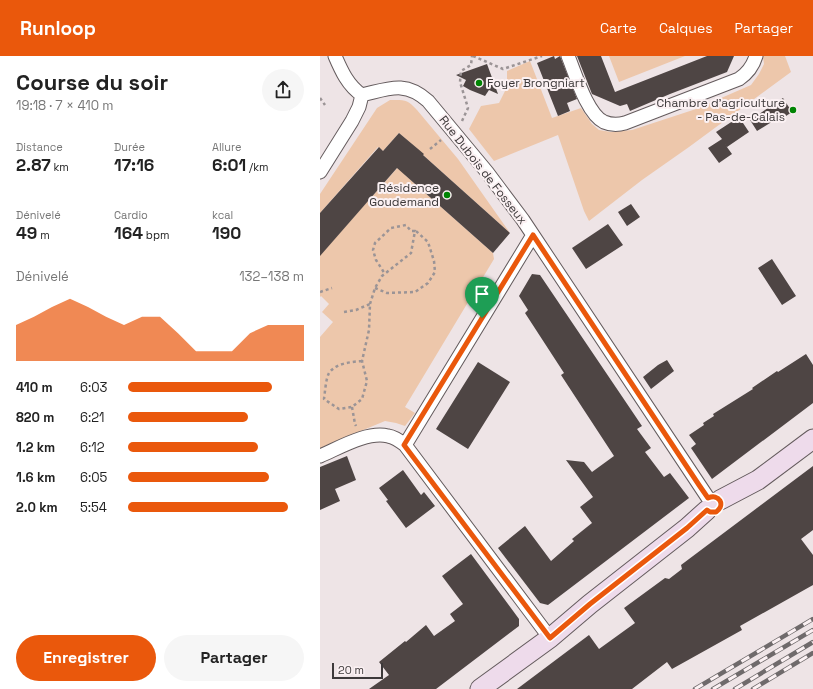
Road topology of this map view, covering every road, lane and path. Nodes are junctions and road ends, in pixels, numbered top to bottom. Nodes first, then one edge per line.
1 (335, 56) edge
2 (473, 56) edge
3 (542, 56) edge
4 (568, 56) edge
5 (756, 56) edge
6 (362, 95) junction
7 (320, 98) edge
8 (325, 104) dead end
9 (453, 131) junction
10 (320, 172) edge
11 (416, 231) junction
12 (533, 235) junction
13 (384, 274) junction
14 (332, 288) dead end
15 (375, 288) junction
16 (320, 292) edge
17 (370, 304) junction
18 (344, 312) dead end
19 (362, 361) junction
20 (813, 439) edge
21 (404, 445) junction
22 (320, 456) edge
23 (712, 503) junction
24 (550, 638) junction
25 (480, 689) edge

1 - 6 street
2 - 3 path
2 - 9 path
4 - 5 street
6 - 9 street, Rue Dubois de Fosseux
6 - 10 street
7 - 8 path
9 - 12 street, Rue Dubois de Fosseux
11 - 13 path
11 - 13 path
11 - 15 path
12 - 21 street
12 - 23 street, Rue Dubois de Fosseux
13 - 15 path
14 - 16 path
15 - 17 path
17 - 18 path
17 - 19 path
19 - 19 path
20 - 23 street
21 - 22 street
21 - 24 street
23 - 24 street
24 - 25 street

